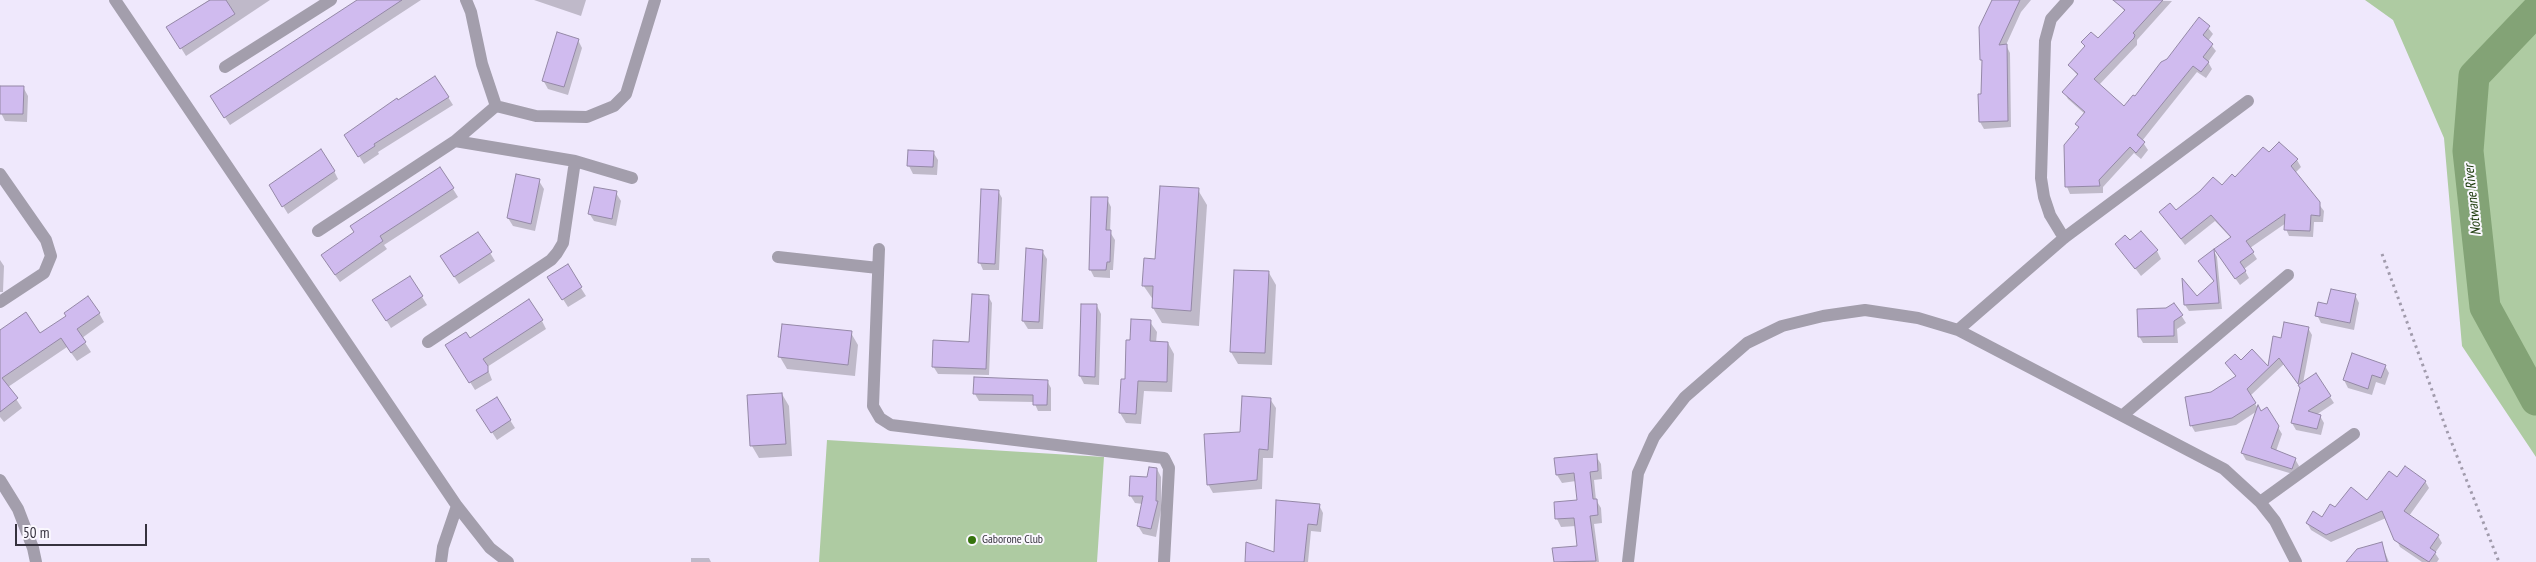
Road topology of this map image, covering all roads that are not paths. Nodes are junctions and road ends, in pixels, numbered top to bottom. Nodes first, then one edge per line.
1 (115, 0) edge
2 (331, 0) edge
3 (466, 0) edge
4 (655, 0) edge
5 (2068, 0) edge
6 (225, 67) dead end
7 (2248, 101) dead end
8 (496, 106) junction
9 (455, 141) junction
10 (575, 161) junction
11 (0, 174) edge
12 (632, 178) dead end
13 (318, 231) dead end
14 (2064, 238) junction
15 (879, 249) dead end
16 (778, 257) dead end
17 (878, 268) junction
18 (2288, 276) dead end
19 (0, 302) edge
20 (1958, 330) junction
21 (428, 342) dead end
22 (2123, 415) junction
23 (2354, 434) dead end
24 (0, 480) edge
25 (2260, 502) junction
26 (457, 506) junction
27 (36, 562) edge
28 (441, 562) edge
29 (508, 562) edge
30 (1164, 562) edge
31 (1628, 562) edge
32 (2296, 562) edge

1 - 26 street
2 - 6 street
3 - 8 street
4 - 8 street
5 - 14 street
7 - 14 street
8 - 9 street
9 - 10 street
9 - 13 street
10 - 12 street
10 - 21 street
11 - 19 street
14 - 20 street
15 - 17 street
16 - 17 street
17 - 30 street
18 - 22 street
20 - 22 street
20 - 31 street
22 - 25 street
23 - 25 street
24 - 27 street
25 - 32 street
26 - 28 street
26 - 29 street

